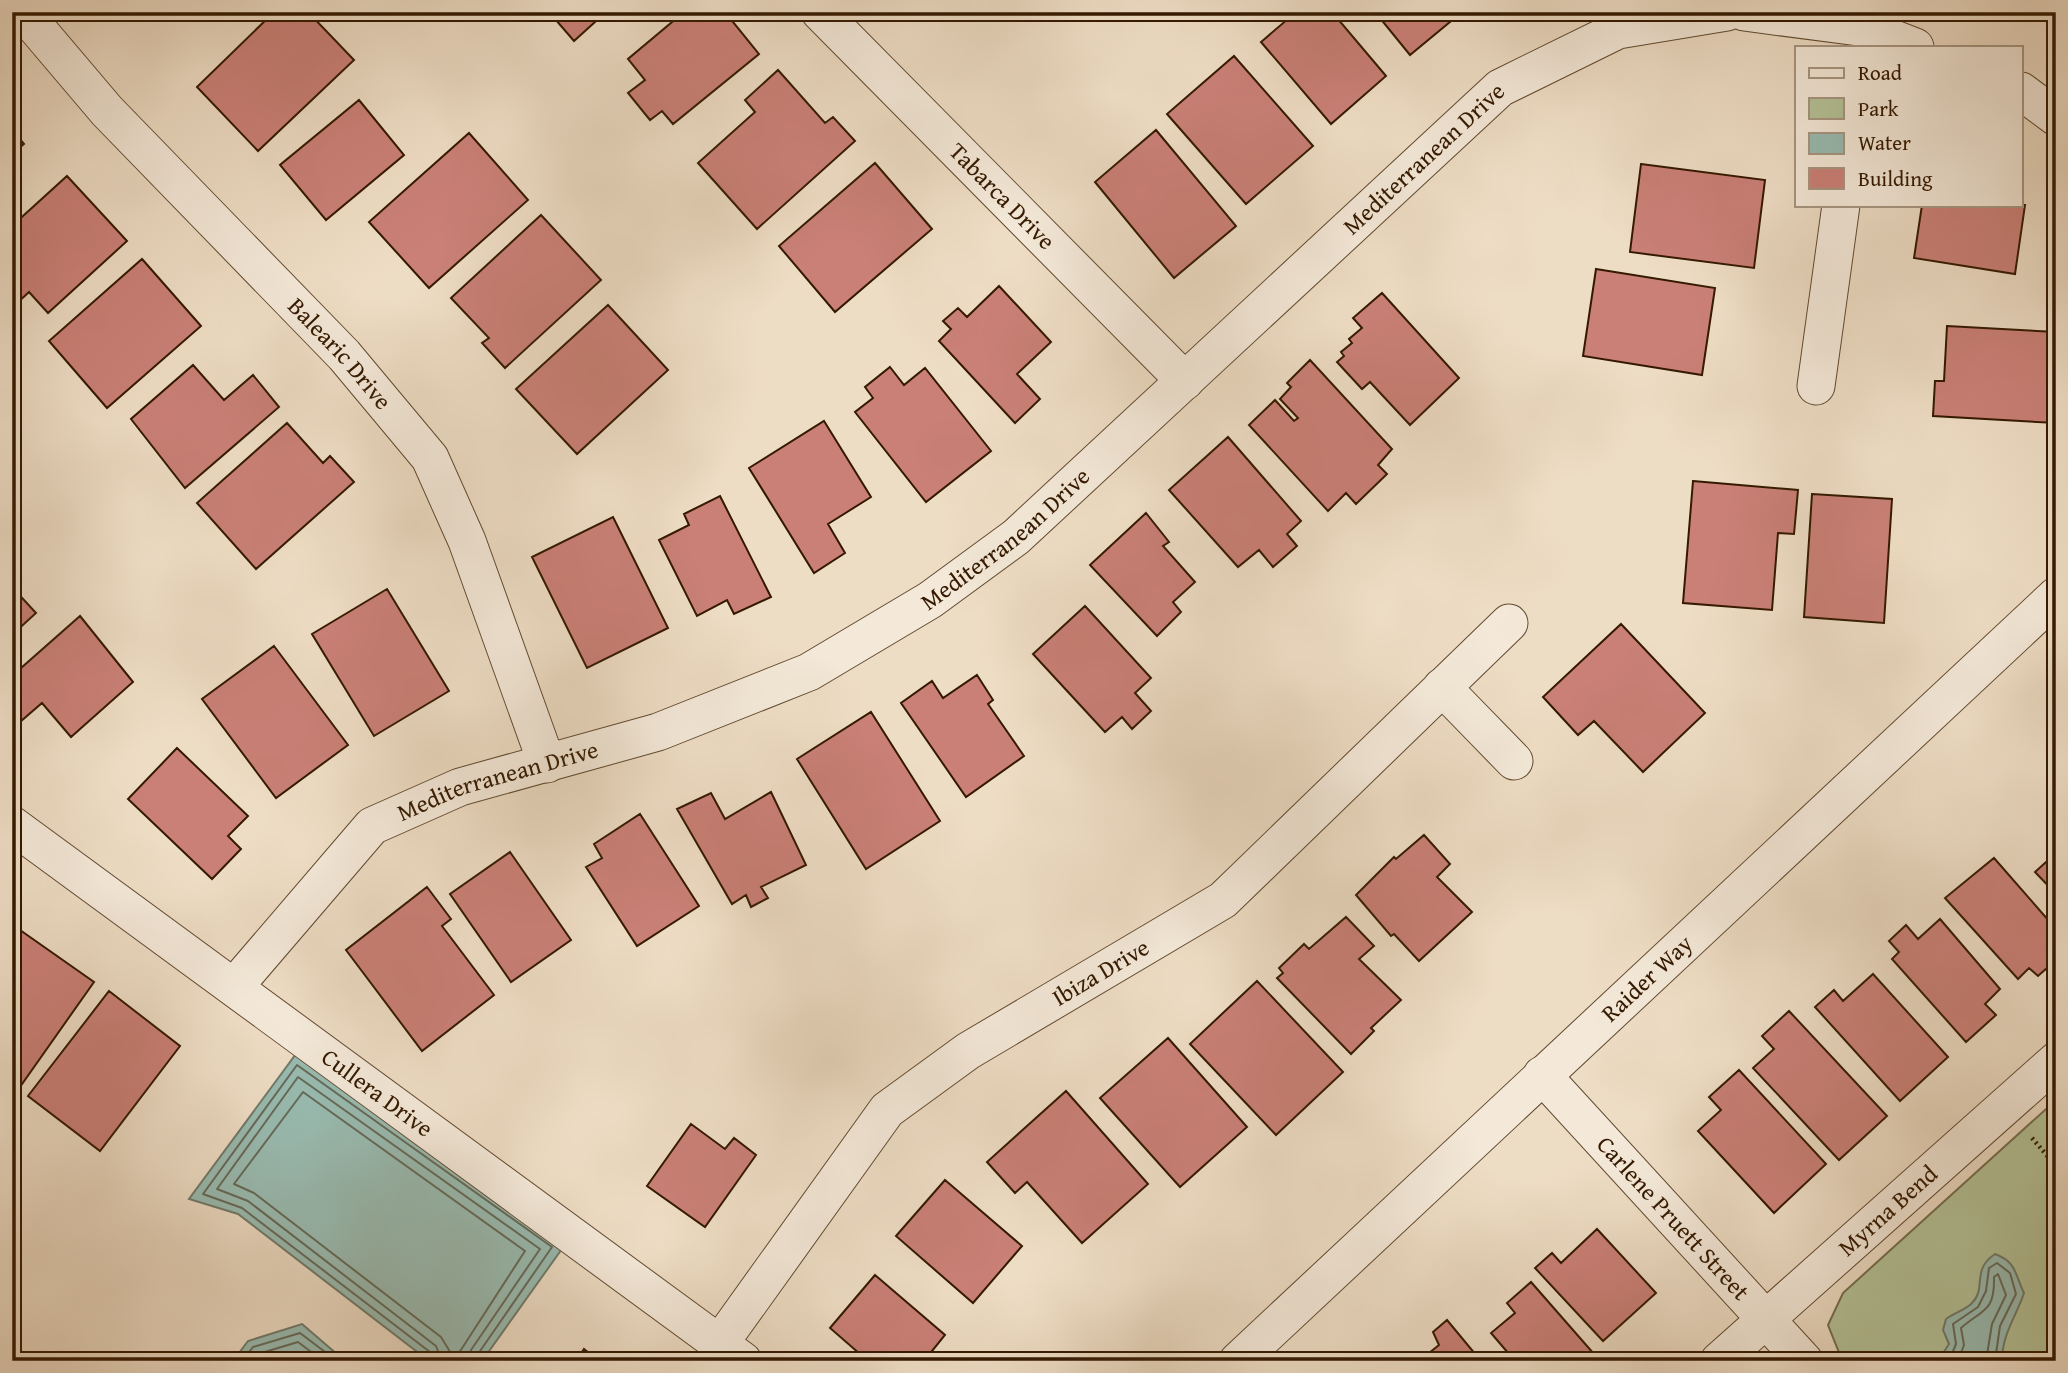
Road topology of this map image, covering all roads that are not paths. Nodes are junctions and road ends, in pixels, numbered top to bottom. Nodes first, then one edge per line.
1 (23, 12) edge
2 (820, 12) edge
3 (1727, 12) edge
4 (1744, 12) edge
5 (1866, 29) edge
6 (1912, 46) edge
7 (2022, 92) edge
8 (2056, 117) edge
9 (1841, 206) edge
10 (1185, 381) junction
11 (1816, 386) dead end
12 (2056, 596) edge
13 (1509, 623) dead end
14 (1443, 687) junction
15 (1514, 761) dead end
16 (547, 764) junction
17 (12, 825) edge
18 (234, 987) junction
19 (2056, 1060) edge
20 (1542, 1075) junction
21 (1766, 1319) junction
22 (732, 1352) edge
23 (1238, 1361) edge
24 (1719, 1361) edge
25 (1804, 1361) edge

1 - 16 street, Balearic Drive
2 - 10 street, Tabarca Drive
3 - 10 street, Mediterranean Drive
4 - 5 street
5 - 6 street
7 - 8 street
9 - 11 street
10 - 16 street, Mediterranean Drive
12 - 20 street, Raider Way
13 - 14 street, Ibiza Drive
14 - 15 street
14 - 22 street, Ibiza Drive
16 - 18 street, Mediterranean Drive
17 - 18 street, Cullera Drive
18 - 22 street, Cullera Drive
19 - 21 street, Myrna Bend
20 - 21 street, Carlene Pruett Street
20 - 23 street, Raider Way
21 - 24 street, Myrna Bend
21 - 25 street, Carlene Pruett Street

